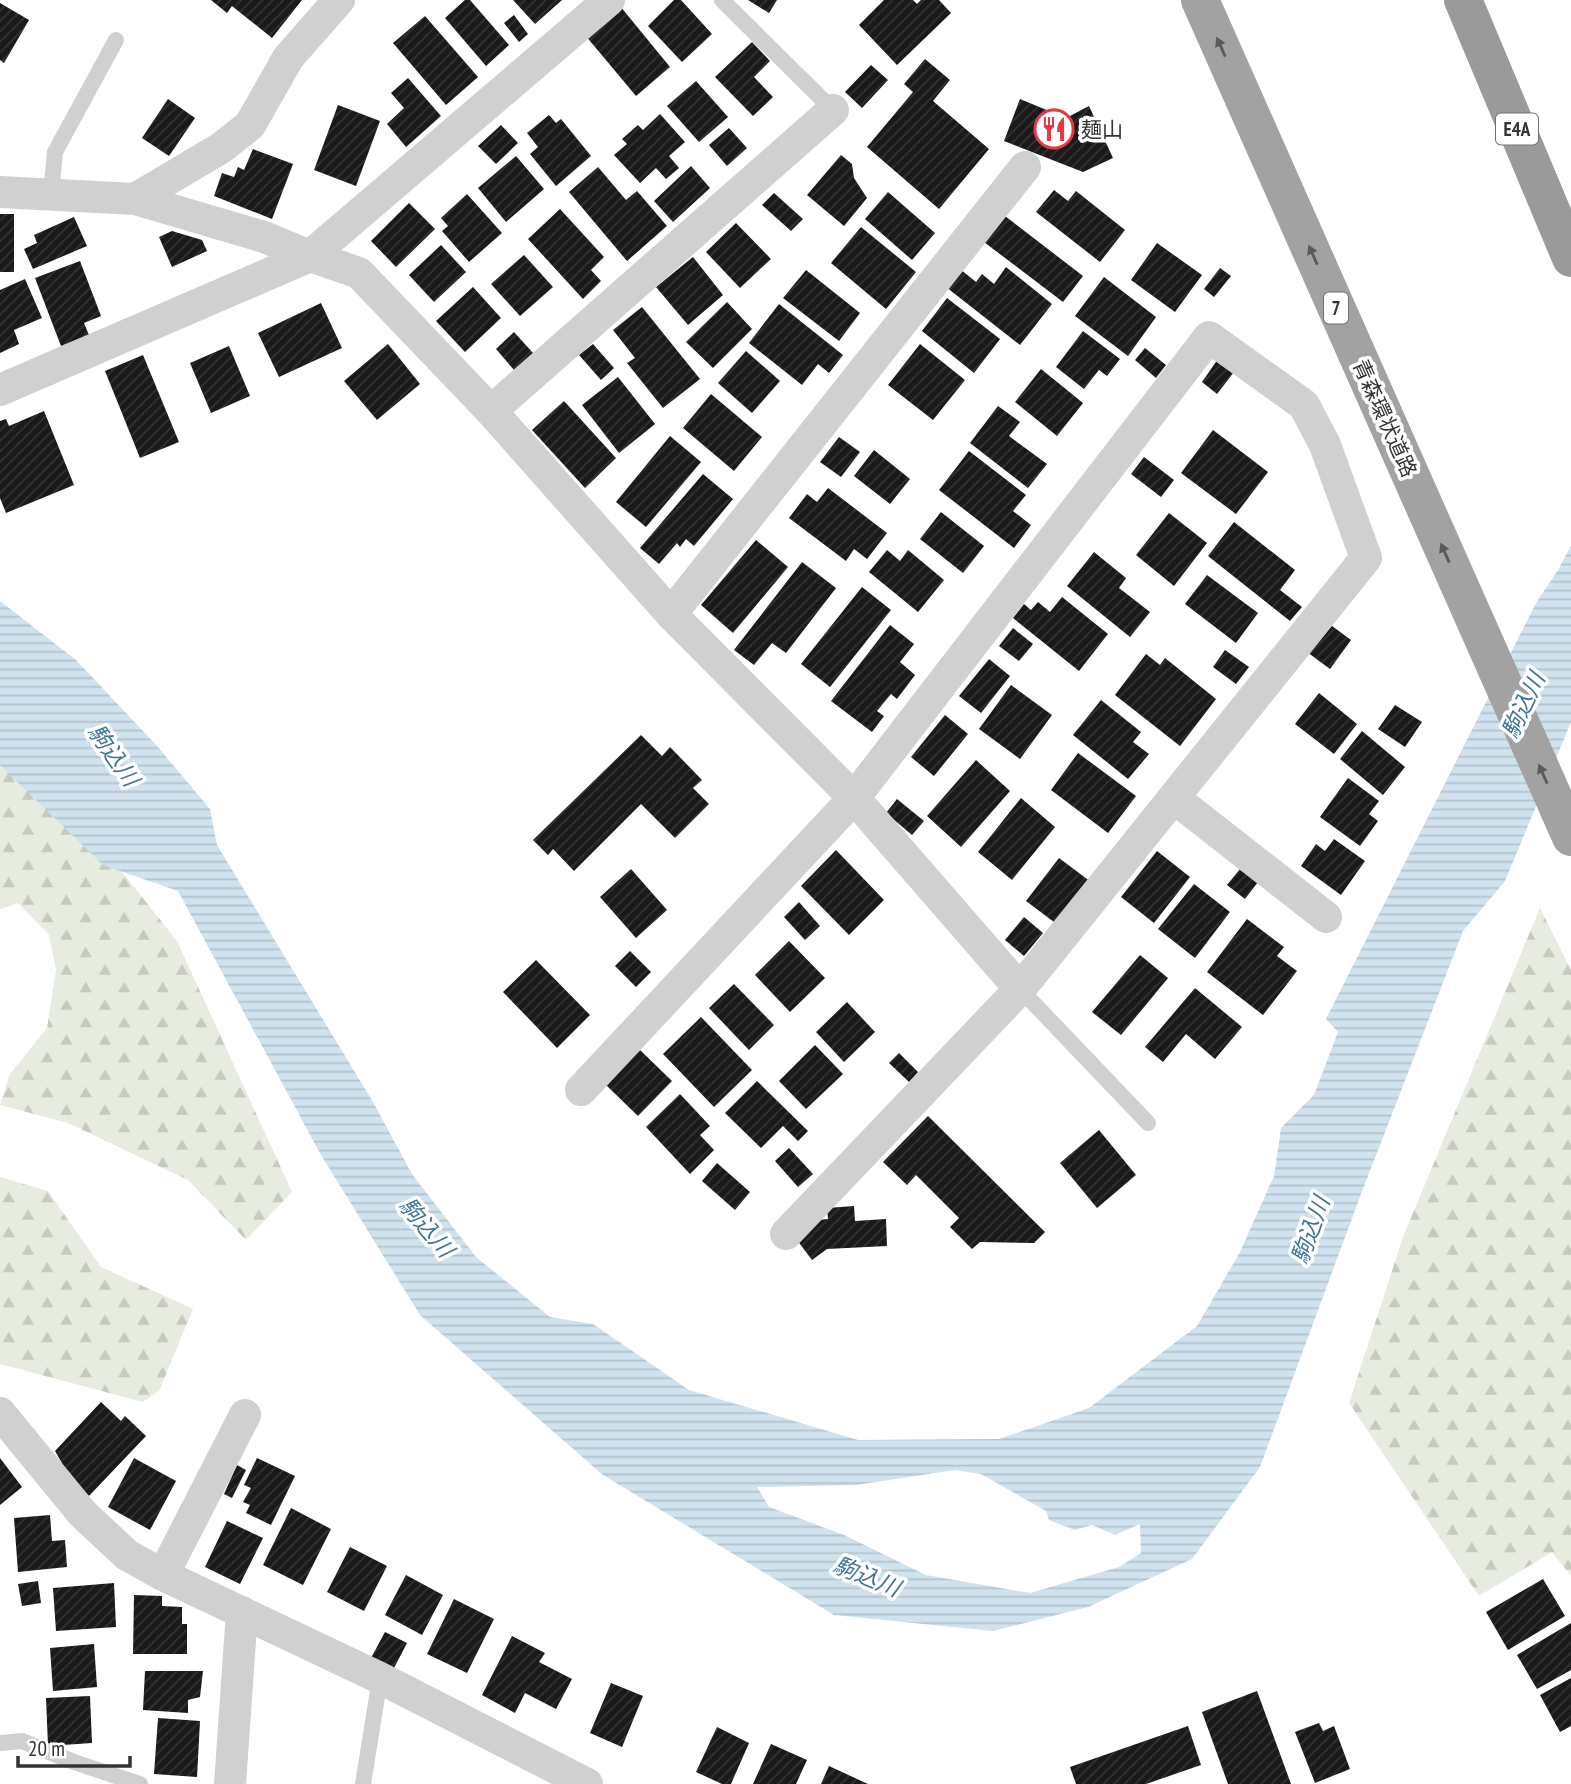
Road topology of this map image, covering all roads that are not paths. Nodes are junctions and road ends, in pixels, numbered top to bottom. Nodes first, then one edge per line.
1 (339, 0) edge
2 (609, 0) edge
3 (722, 0) edge
4 (1200, 0) edge
5 (1463, 0) edge
6 (116, 40) dead end
7 (833, 110) joint
8 (1025, 167) dead end
9 (0, 192) edge
10 (51, 194) junction
11 (135, 199) junction
12 (310, 256) junction
13 (1571, 258) edge
14 (0, 390) edge
15 (491, 411) junction
16 (671, 614) junction
17 (854, 798) junction
18 (1174, 798) junction
19 (1571, 836) edge
20 (1326, 917) dead end
21 (1020, 989) junction
22 (581, 1090) dead end
23 (1148, 1123) dead end
24 (786, 1234) dead end
25 (0, 1413) edge
26 (245, 1415) dead end
27 (163, 1575) junction
28 (242, 1612) junction
29 (380, 1678) junction
30 (0, 1744) edge
31 (140, 1784) edge
32 (230, 1784) edge
33 (363, 1784) edge
34 (587, 1784) edge

1 - 11 street
2 - 12 street
3 - 7 lane
19 -> 4 highway, 青森環状道路 / 7
5 - 13 highway, E4A
6 - 10 lane
7 - 15 street
8 - 16 street
9 - 10 street
10 - 11 street
11 - 12 street
12 - 14 street
12 - 15 street
15 - 16 street
16 - 17 street
17 - 18 street
17 - 21 street
17 - 22 street
18 - 20 street
18 - 21 street
21 - 23 lane
21 - 24 street
25 - 27 street
26 - 27 street
27 - 28 street
28 - 29 street
28 - 32 street
29 - 33 lane
29 - 34 street
30 - 31 lane

